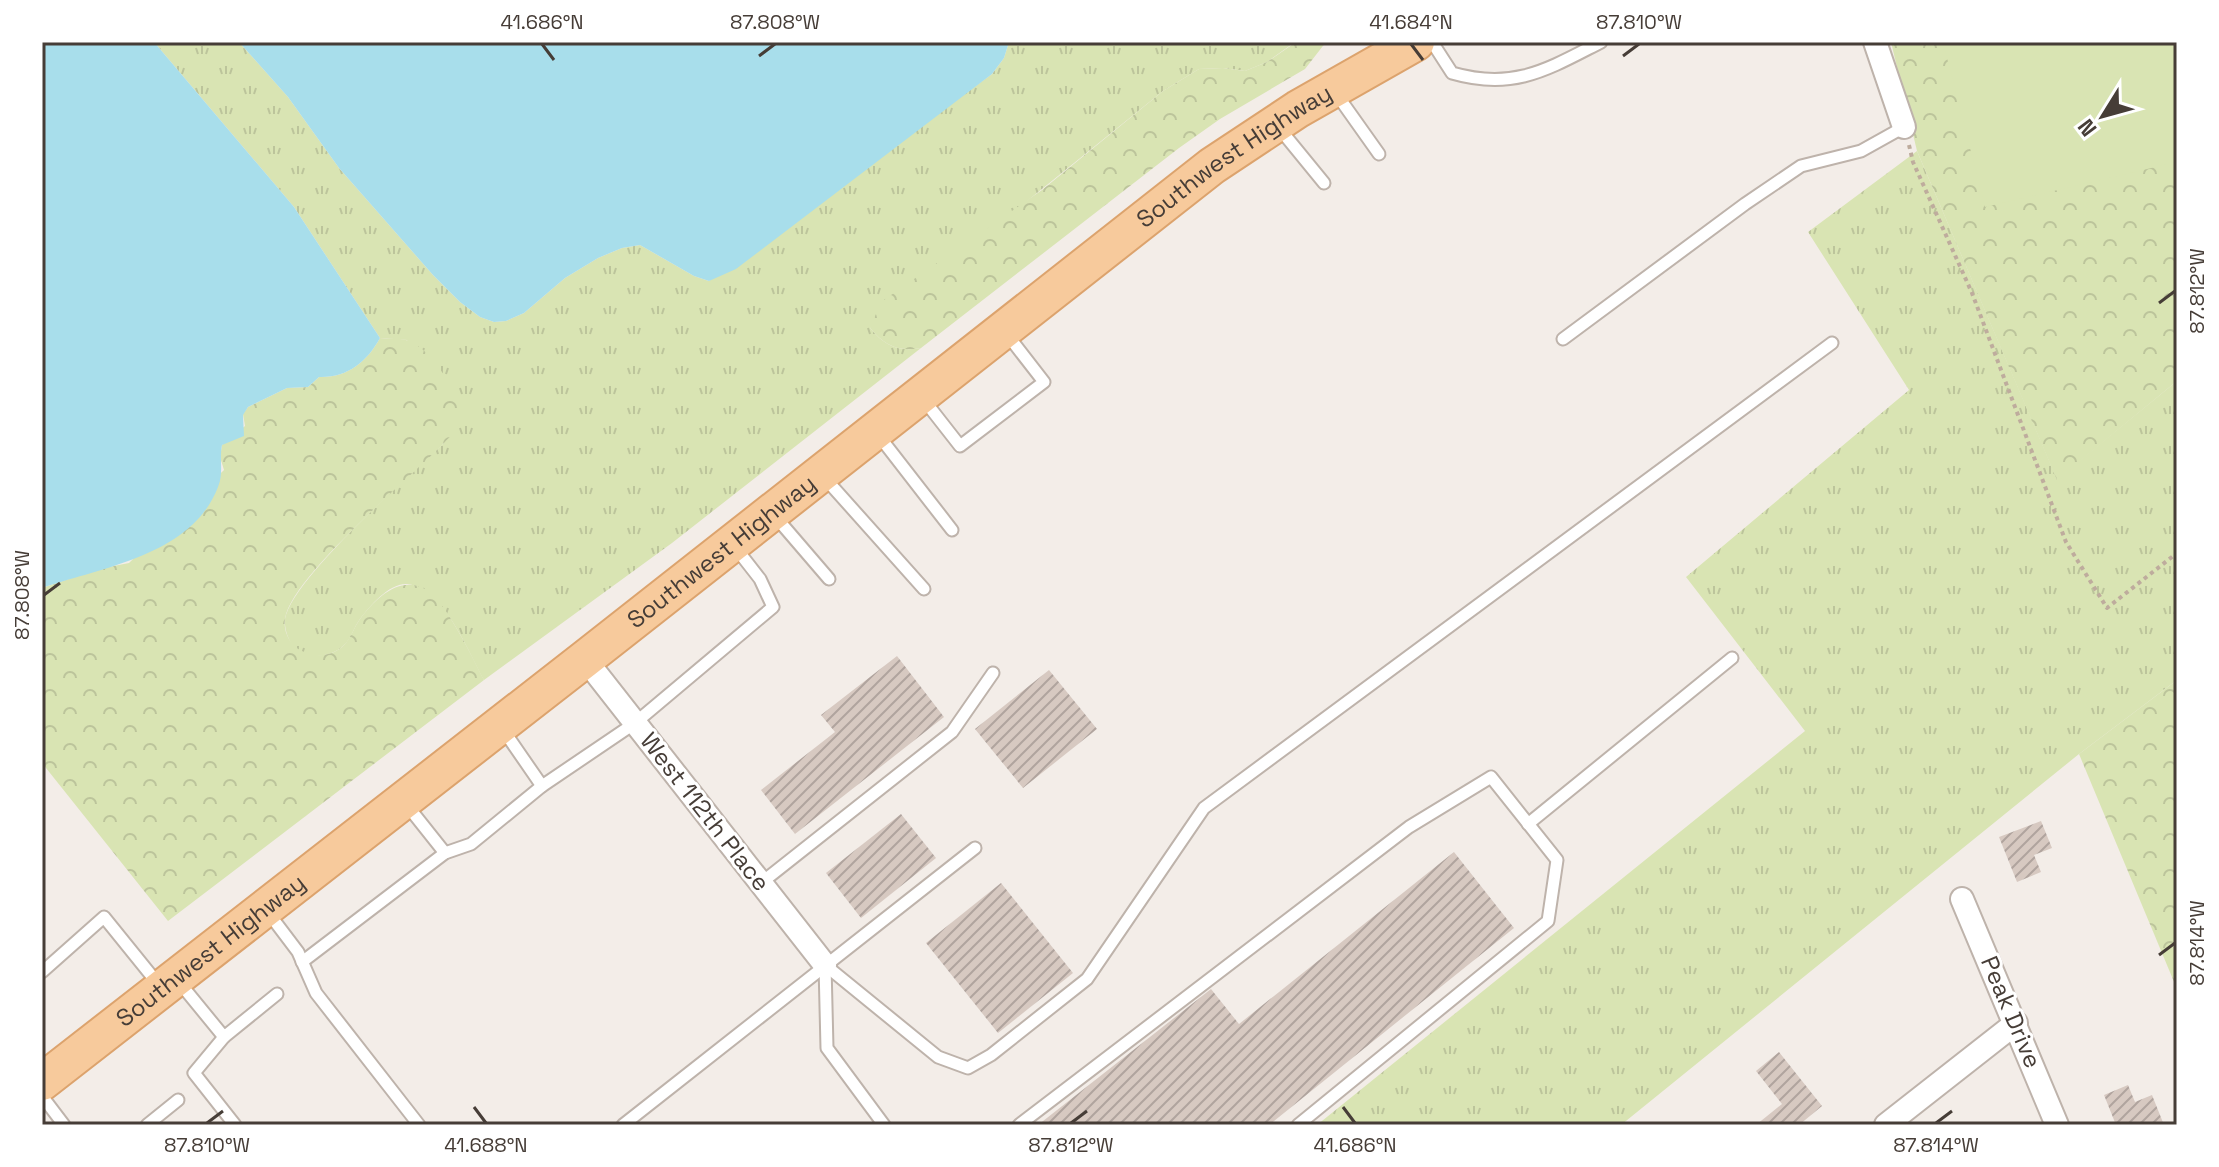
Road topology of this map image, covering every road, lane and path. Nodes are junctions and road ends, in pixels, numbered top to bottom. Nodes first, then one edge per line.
1 (1416, 42) edge
2 (1432, 42) edge
3 (1601, 42) edge
4 (1875, 42) edge
5 (1333, 89) junction
6 (1275, 124) junction
7 (1904, 127) junction
8 (1379, 154) dead end
9 (1324, 183) dead end
10 (1003, 329) junction
11 (1563, 339) dead end
12 (1832, 343) dead end
13 (920, 395) junction
14 (874, 431) junction
15 (821, 473) junction
16 (772, 512) junction
17 (952, 530) dead end
18 (732, 543) junction
19 (2177, 553) edge
20 (829, 579) dead end
21 (924, 589) dead end
22 (1732, 658) dead end
23 (585, 659) junction
24 (993, 673) dead end
25 (635, 723) junction
26 (500, 725) junction
27 (542, 786) junction
28 (403, 801) junction
29 (1528, 824) junction
30 (975, 848) dead end
31 (445, 853) junction
32 (761, 883) junction
33 (1962, 899) dead end
34 (265, 909) junction
35 (302, 962) junction
36 (825, 965) junction
37 (42, 972) edge
38 (169, 983) junction
39 (277, 994) dead end
40 (2016, 1023) junction
41 (224, 1037) junction
42 (47, 1078) edge
43 (178, 1100) dead end
44 (64, 1125) edge
45 (147, 1125) edge
46 (235, 1125) edge
47 (419, 1125) edge
48 (623, 1125) edge
49 (884, 1125) edge
50 (1019, 1125) edge
51 (1298, 1125) edge
52 (1886, 1125) edge
53 (2057, 1125) edge

1 - 5 main road, Southwest Highway
2 - 3 lane
4 - 7 street
5 - 6 main road, Southwest Highway
5 - 8 lane
6 - 9 lane
6 - 10 main road, Southwest Highway
7 - 11 lane
7 - 19 path
10 - 13 main road, Southwest Highway
10 - 13 lane
12 - 36 lane
13 - 14 main road, Southwest Highway
14 - 15 main road, Southwest Highway
14 - 17 lane
15 - 16 main road, Southwest Highway
15 - 21 lane
16 - 18 main road, Southwest Highway
16 - 20 lane
18 - 23 main road, Southwest Highway
18 - 25 lane
22 - 29 lane
23 - 25 street, West 112th Place
23 - 26 main road, Southwest Highway
24 - 32 lane
25 - 27 lane
25 - 32 street, West 112th Place
26 - 27 lane
26 - 28 main road, Southwest Highway
27 - 31 lane
28 - 31 lane
28 - 34 main road, Southwest Highway
29 - 50 lane
29 - 51 lane
30 - 36 lane
31 - 35 lane
32 - 36 street, West 112th Place
33 - 40 street, Peak Drive
34 - 35 lane
34 - 38 main road, Southwest Highway
35 - 47 lane
36 - 48 lane
36 - 49 lane
37 - 38 lane
38 - 41 lane
38 - 42 main road, Southwest Highway
39 - 41 lane
40 - 52 street
40 - 53 street, Peak Drive
41 - 46 lane
42 - 44 lane
43 - 45 lane

